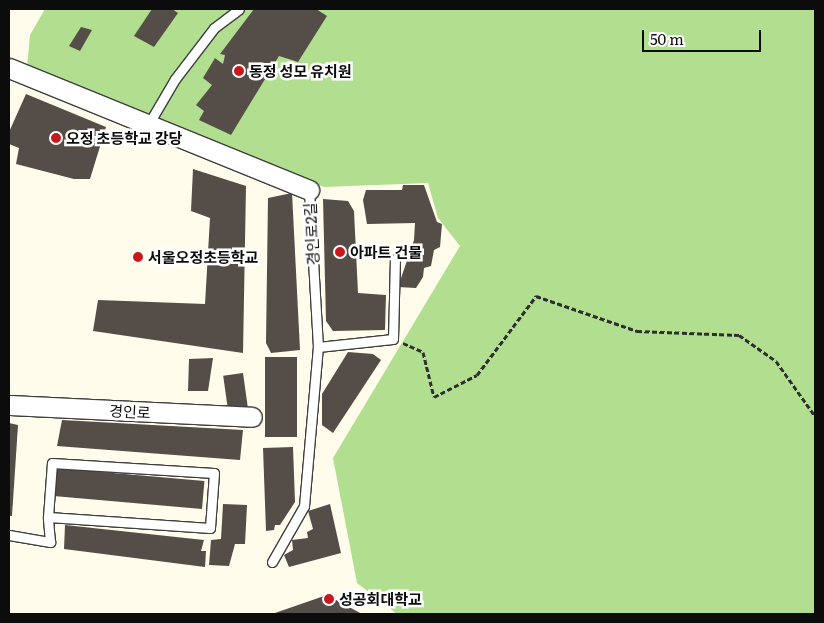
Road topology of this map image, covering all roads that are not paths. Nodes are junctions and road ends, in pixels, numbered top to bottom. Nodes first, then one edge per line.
1 (239, 9) edge
2 (9, 68) edge
3 (148, 125) junction
4 (309, 190) joint
5 (395, 259) dead end
6 (318, 348) junction
7 (9, 405) edge
8 (252, 417) dead end
9 (48, 517) junction
10 (9, 534) edge
11 (272, 562) dead end

1 - 3 lane
2 - 3 street, 경인로2길
3 - 4 street, 경인로2길
4 - 6 lane, 경인로2길
5 - 6 lane
6 - 11 lane, 경인로2길
7 - 8 street, 경인로
9 - 9 lane
9 - 10 lane

